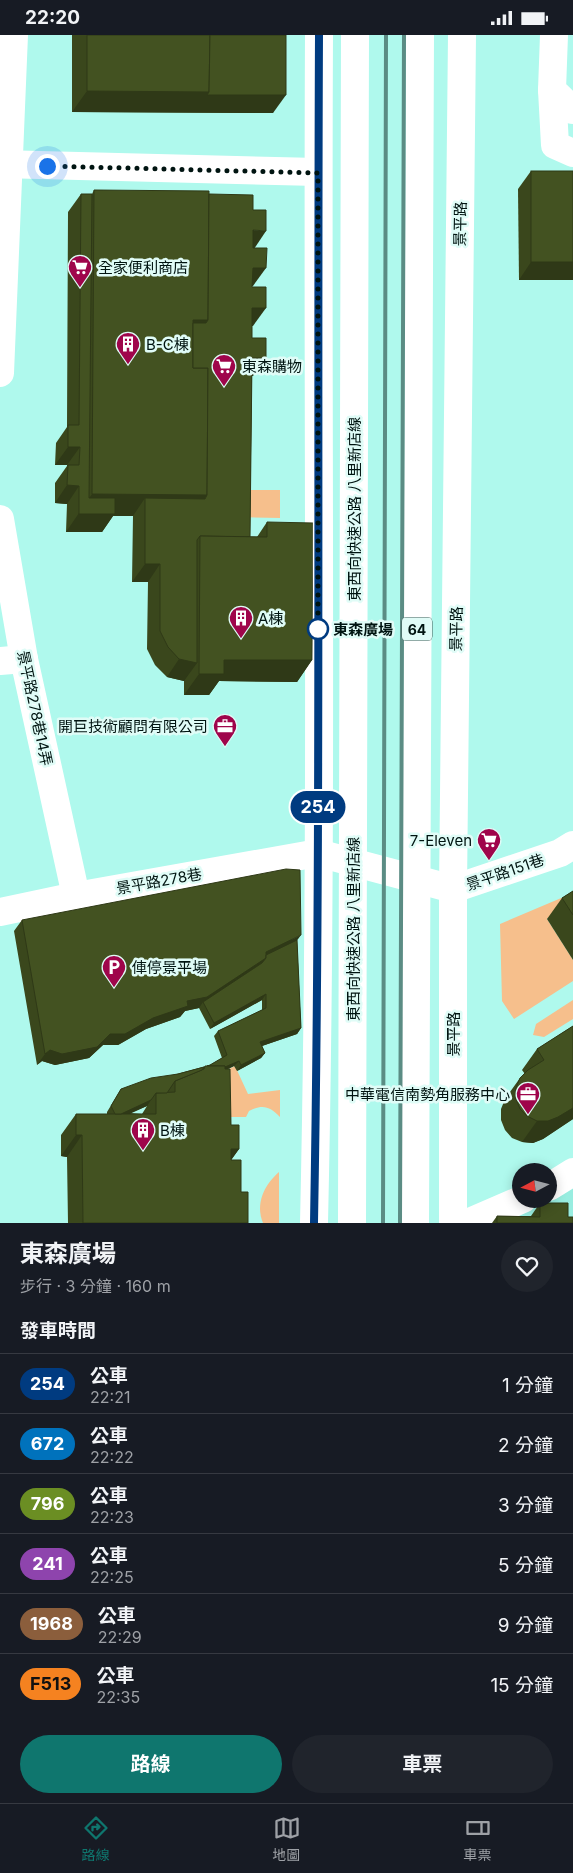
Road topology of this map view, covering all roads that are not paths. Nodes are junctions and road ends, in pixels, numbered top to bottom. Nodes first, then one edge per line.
1 (14, 35) edge
2 (319, 35) edge
3 (355, 35) edge
4 (420, 35) edge
5 (462, 35) edge
6 (554, 35) edge
7 (552, 90) junction
8 (573, 110) edge
9 (573, 153) edge
10 (4, 165) edge
11 (318, 173) junction
12 (0, 373) edge
13 (0, 519) edge
14 (12, 660) edge
15 (573, 845) edge
16 (318, 853) junction
17 (453, 889) junction
18 (76, 896) junction
19 (0, 912) edge
20 (573, 1172) edge
21 (558, 1181) edge
22 (512, 1204) edge
23 (314, 1223) edge
24 (352, 1223) edge
25 (415, 1223) edge
26 (453, 1223) edge
27 (467, 1223) edge

1 - 10 main road
2 - 11 main road
3 - 24 main road, 東西向快速公路 八里新店線
4 - 25 main road, 64
5 - 17 main road, 景平路
6 - 7 main road
7 - 8 main road
7 - 9 main road
10 - 11 main road
10 - 12 main road
11 - 16 main road
13 - 14 main road, 景平路278巷14弄
14 - 18 main road, 景平路278巷14弄
15 - 17 main road, 景平路151巷
16 - 17 main road, 景平路151巷
16 - 18 main road, 景平路278巷
16 - 23 main road
17 - 26 main road, 景平路
18 - 19 main road, 景平路278巷
20 - 21 main road
22 - 27 main road

